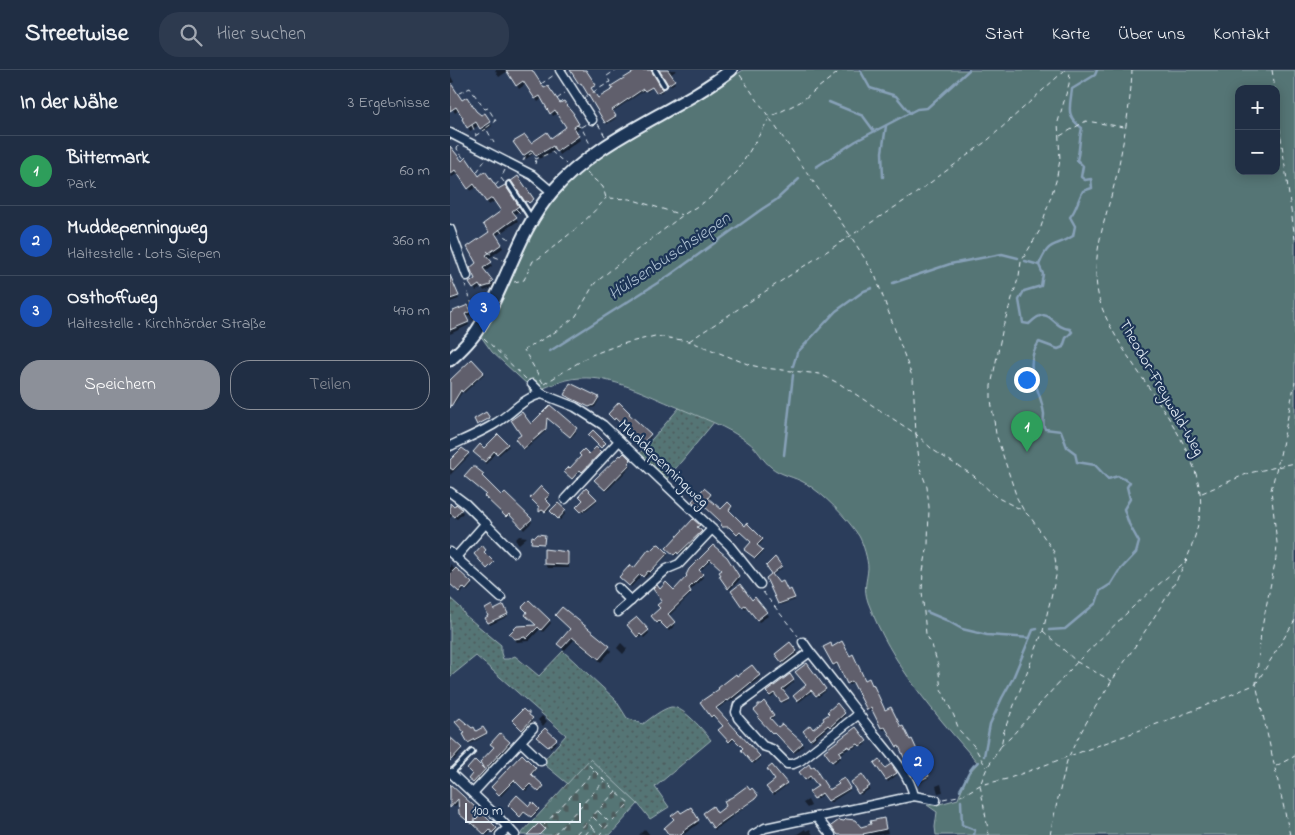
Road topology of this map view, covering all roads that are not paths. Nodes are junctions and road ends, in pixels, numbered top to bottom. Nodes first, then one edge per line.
1 (561, 70) edge
2 (655, 70) edge
3 (734, 71) edge
4 (664, 85) dead end
5 (592, 120) road end
6 (450, 133) edge
7 (510, 184) road end
8 (552, 192) junction
9 (533, 220) junction
10 (450, 229) edge
11 (467, 276) road end
12 (450, 360) edge
13 (532, 384) road end
14 (542, 394) junction
15 (619, 442) junction
16 (450, 446) edge
17 (450, 492) edge
18 (565, 499) dead end
19 (486, 523) junction
20 (712, 529) junction
21 (514, 552) dead end
22 (453, 554) edge
23 (760, 584) road end
24 (618, 588) dead end
25 (501, 598) dead end
26 (631, 601) junction
27 (618, 612) dead end
28 (803, 642) road end
29 (810, 652) junction
30 (859, 714) junction
31 (533, 728) dead end
32 (521, 742) junction
33 (472, 752) dead end
34 (541, 761) dead end
35 (451, 773) edge
36 (473, 793) junction
37 (914, 796) junction
38 (936, 800) road end
39 (816, 817) junction
40 (508, 828) junction
41 (500, 835) edge
42 (515, 835) edge
43 (753, 835) edge
44 (831, 835) edge

1 - 5 street
2 - 4 lane
3 - 8 main road
6 - 8 street
7 - 9 lane
8 - 9 main road
9 - 12 main road
10 - 11 street
13 - 14 street, Muddepenningweg
14 - 15 street, Muddepenningweg
14 - 16 street
15 - 18 street
15 - 20 street, Muddepenningweg
17 - 19 street
19 - 21 street
19 - 22 street
20 - 23 street, Muddepenningweg
20 - 26 street
22 - 25 street
24 - 26 street
26 - 27 street
28 - 29 street
29 - 30 street
29 - 30 street
30 - 37 street
31 - 32 street
32 - 34 street
32 - 36 street
33 - 35 lane
35 - 36 street
36 - 40 street
37 - 38 street
37 - 39 street
39 - 43 street
39 - 44 street
40 - 41 street
40 - 42 street

